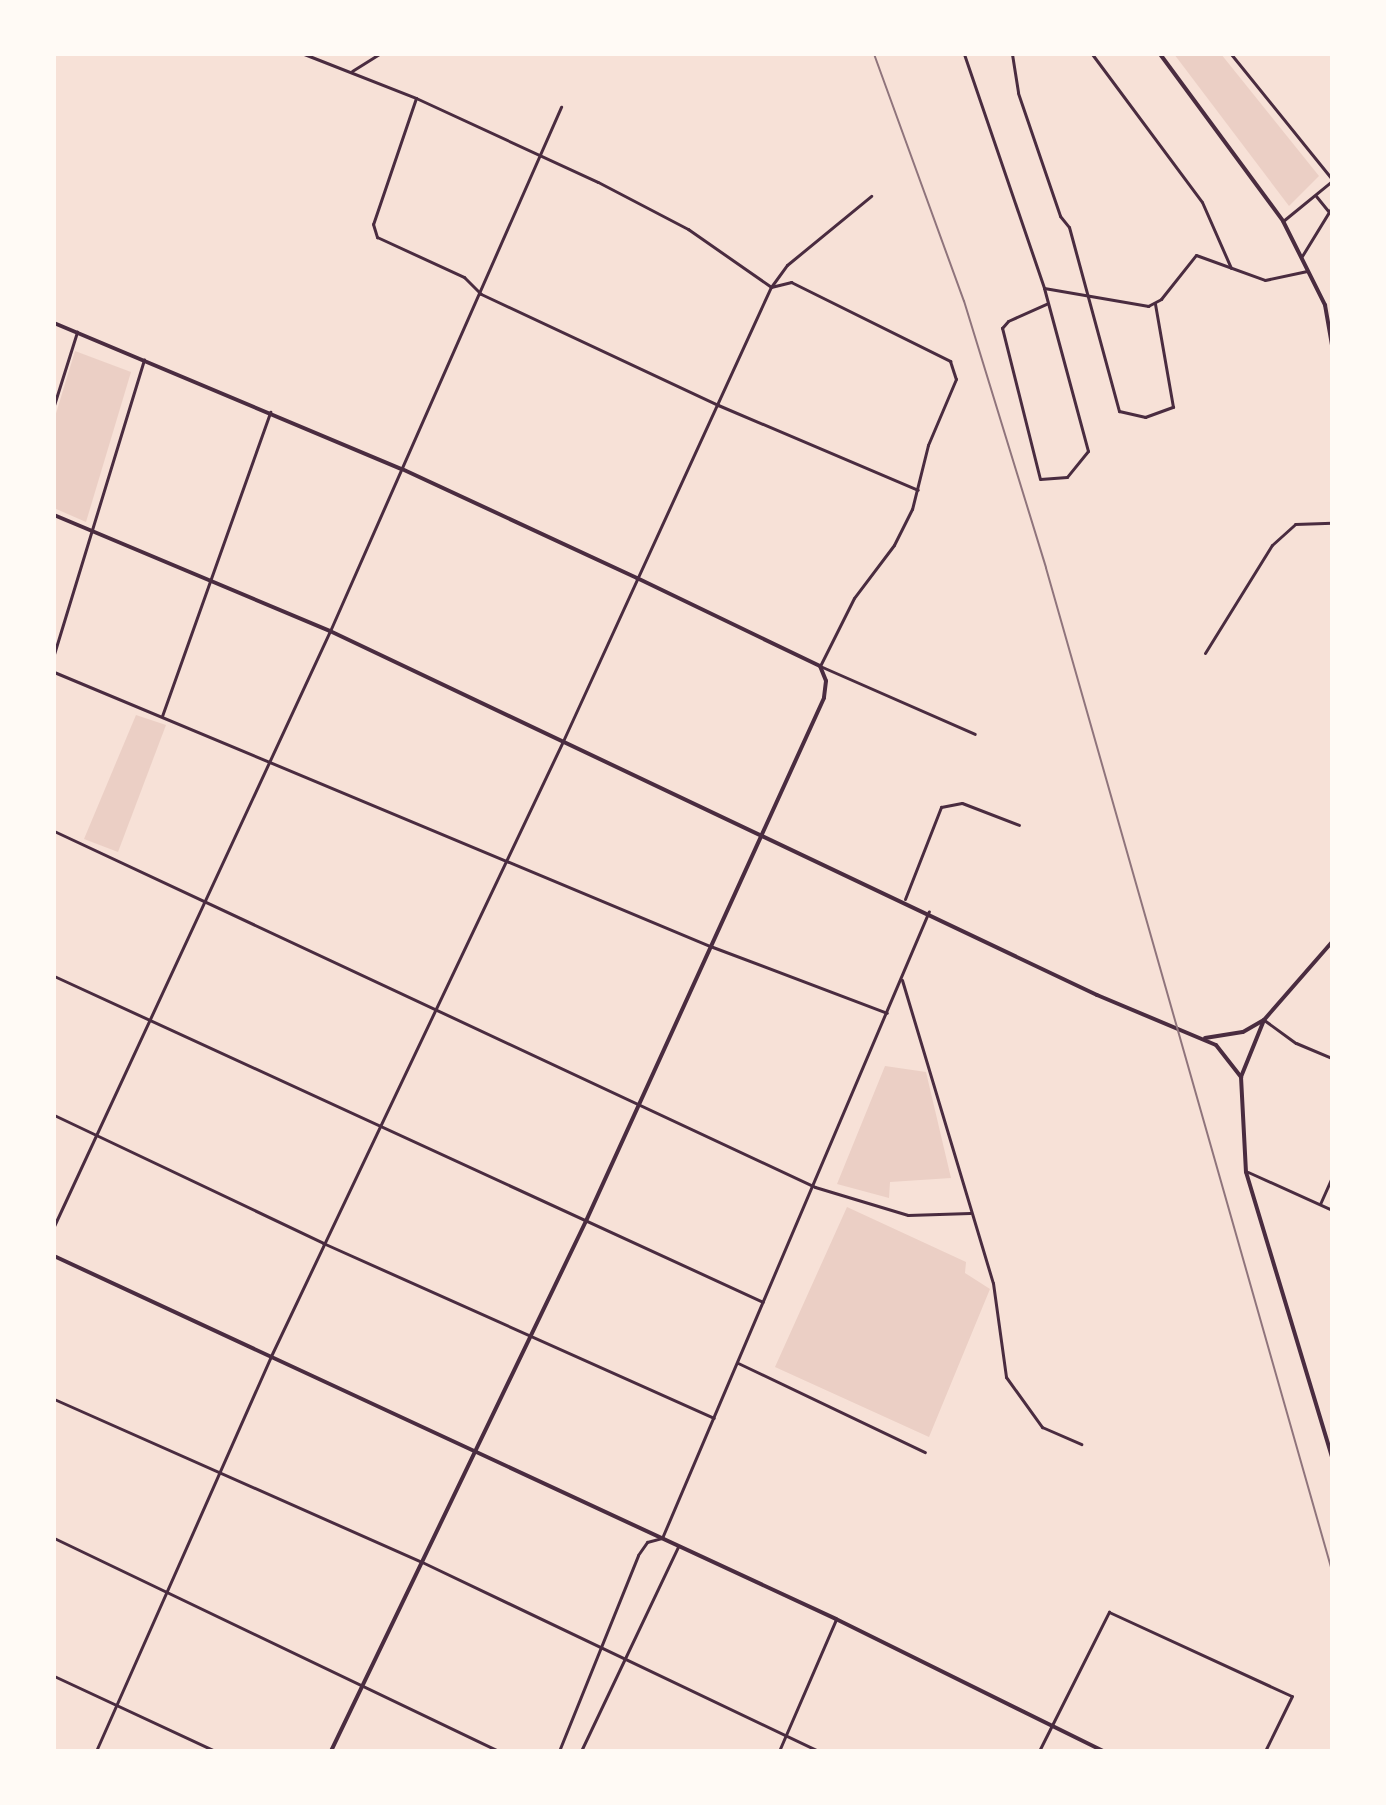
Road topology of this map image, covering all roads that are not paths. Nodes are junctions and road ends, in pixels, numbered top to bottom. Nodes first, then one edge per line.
1 (304, 54) edge
2 (379, 54) edge
3 (964, 54) edge
4 (1012, 54) edge
5 (1092, 54) edge
6 (1160, 54) edge
7 (1231, 54) edge
8 (350, 73) junction
9 (416, 98) junction
10 (561, 107) dead end
11 (542, 157) junction
12 (1332, 180) edge
13 (871, 196) dead end
14 (1316, 196) junction
15 (1330, 209) edge
16 (1283, 221) junction
17 (1302, 256) junction
18 (1231, 269) junction
19 (1310, 270) junction
20 (771, 287) junction
21 (1044, 288) junction
22 (1085, 291) junction
23 (481, 294) junction
24 (1046, 304) junction
25 (1155, 304) junction
26 (54, 323) edge
27 (77, 332) junction
28 (1332, 345) edge
29 (144, 359) junction
30 (54, 405) edge
31 (718, 405) junction
32 (270, 412) junction
33 (402, 469) junction
34 (918, 490) junction
35 (54, 515) edge
36 (1332, 523) edge
37 (91, 530) junction
38 (637, 578) junction
39 (210, 582) junction
40 (330, 631) junction
41 (1205, 653) dead end
42 (54, 654) edge
43 (820, 666) junction
44 (54, 672) edge
45 (162, 716) junction
46 (975, 734) dead end
47 (563, 741) junction
48 (269, 760) junction
49 (1019, 825) dead end
50 (54, 831) edge
51 (761, 831) junction
52 (505, 857) junction
53 (206, 897) junction
54 (905, 899) junction
55 (929, 911) junction
56 (1332, 942) edge
57 (710, 946) junction
58 (54, 976) edge
59 (902, 980) junction
60 (432, 1009) junction
61 (888, 1014) junction
62 (150, 1018) junction
63 (1264, 1020) junction
64 (1202, 1039) junction
65 (1332, 1058) edge
66 (1241, 1077) junction
67 (639, 1105) junction
68 (54, 1115) edge
69 (379, 1126) junction
70 (96, 1134) junction
71 (1246, 1172) junction
72 (1332, 1177) edge
73 (815, 1187) junction
74 (1320, 1204) junction
75 (1332, 1210) edge
76 (970, 1213) junction
77 (586, 1221) junction
78 (54, 1226) edge
79 (323, 1243) junction
80 (54, 1256) edge
81 (765, 1303) junction
82 (531, 1333) junction
83 (271, 1356) junction
84 (738, 1363) junction
85 (54, 1399) edge
86 (714, 1418) junction
87 (1081, 1444) dead end
88 (476, 1451) junction
89 (925, 1452) dead end
90 (1332, 1456) edge
91 (217, 1474) junction
92 (54, 1538) edge
93 (662, 1538) junction
94 (678, 1547) junction
95 (422, 1562) junction
96 (166, 1590) junction
97 (836, 1619) junction
98 (600, 1646) junction
99 (624, 1657) junction
100 (54, 1676) edge
101 (364, 1683) junction
102 (117, 1704) junction
103 (1052, 1726) junction
104 (786, 1737) junction
105 (807, 1746) junction
106 (96, 1751) edge
107 (215, 1751) edge
108 (331, 1751) edge
109 (498, 1751) edge
110 (559, 1751) edge
111 (581, 1751) edge
112 (779, 1751) edge
113 (805, 1751) edge
114 (819, 1751) edge
115 (1039, 1751) edge
116 (1103, 1751) edge
117 (1265, 1751) edge

1 - 8 street
2 - 8 street
3 - 21 street
4 - 22 street
5 - 18 street
6 - 16 street
7 - 12 street
8 - 9 street
9 - 11 street
9 - 23 street
10 - 11 street
11 - 20 street
11 - 23 street
12 - 14 street
13 - 20 street
14 - 15 street
14 - 16 street
15 - 17 street
16 - 17 street
17 - 19 street
18 - 19 street
18 - 25 street
19 - 28 street
20 - 31 street
20 - 34 street
21 - 22 street
21 - 24 street
22 - 25 street
22 - 25 street
23 - 31 street
23 - 33 street
24 - 24 street
26 - 27 street
27 - 29 street
27 - 30 street
29 - 32 street
29 - 37 street
31 - 34 street
31 - 38 street
32 - 33 street
32 - 39 street
33 - 38 street
33 - 40 street
34 - 43 street
35 - 37 street
36 - 41 street
37 - 39 street
37 - 42 street
38 - 43 street
38 - 47 street
39 - 40 street
39 - 45 street
40 - 47 street
40 - 48 street
43 - 46 street
43 - 51 street
44 - 45 street
45 - 48 street
47 - 51 street
47 - 52 street
48 - 52 street
48 - 53 street
49 - 54 street
50 - 53 street
51 - 54 street
51 - 57 street
52 - 57 street
52 - 60 street
53 - 60 street
53 - 62 street
54 - 55 street
55 - 59 street
55 - 64 street
56 - 63 street
57 - 61 street
57 - 67 street
58 - 62 street
59 - 61 street
59 - 76 street
60 - 67 street
60 - 69 street
61 - 73 street
62 - 69 street
62 - 70 street
63 - 64 street
63 - 65 street
63 - 66 street
64 - 66 street
66 - 71 street
67 - 73 street
67 - 77 street
68 - 70 street
69 - 77 street
69 - 79 street
70 - 78 street
70 - 79 street
71 - 74 street
71 - 90 street
72 - 74 street
73 - 76 street
73 - 81 street
74 - 75 street
76 - 87 street
77 - 81 street
77 - 82 street
79 - 82 street
79 - 83 street
80 - 83 street
81 - 84 street
82 - 86 street
82 - 88 street
83 - 88 street
83 - 91 street
84 - 86 street
84 - 89 street
85 - 91 street
86 - 93 street
88 - 93 street
88 - 95 street
91 - 95 street
91 - 96 street
92 - 96 street
93 - 94 street
93 - 98 street
94 - 97 street
94 - 99 street
95 - 98 street
95 - 101 street
96 - 101 street
96 - 102 street
97 - 103 street
97 - 104 street
98 - 99 street
98 - 110 street
99 - 104 street
99 - 111 street
100 - 102 street
101 - 108 street
101 - 109 street
102 - 106 street
102 - 107 street
103 - 115 street
103 - 116 street
103 - 117 street
104 - 105 street
104 - 112 street
105 - 113 street
105 - 114 street

